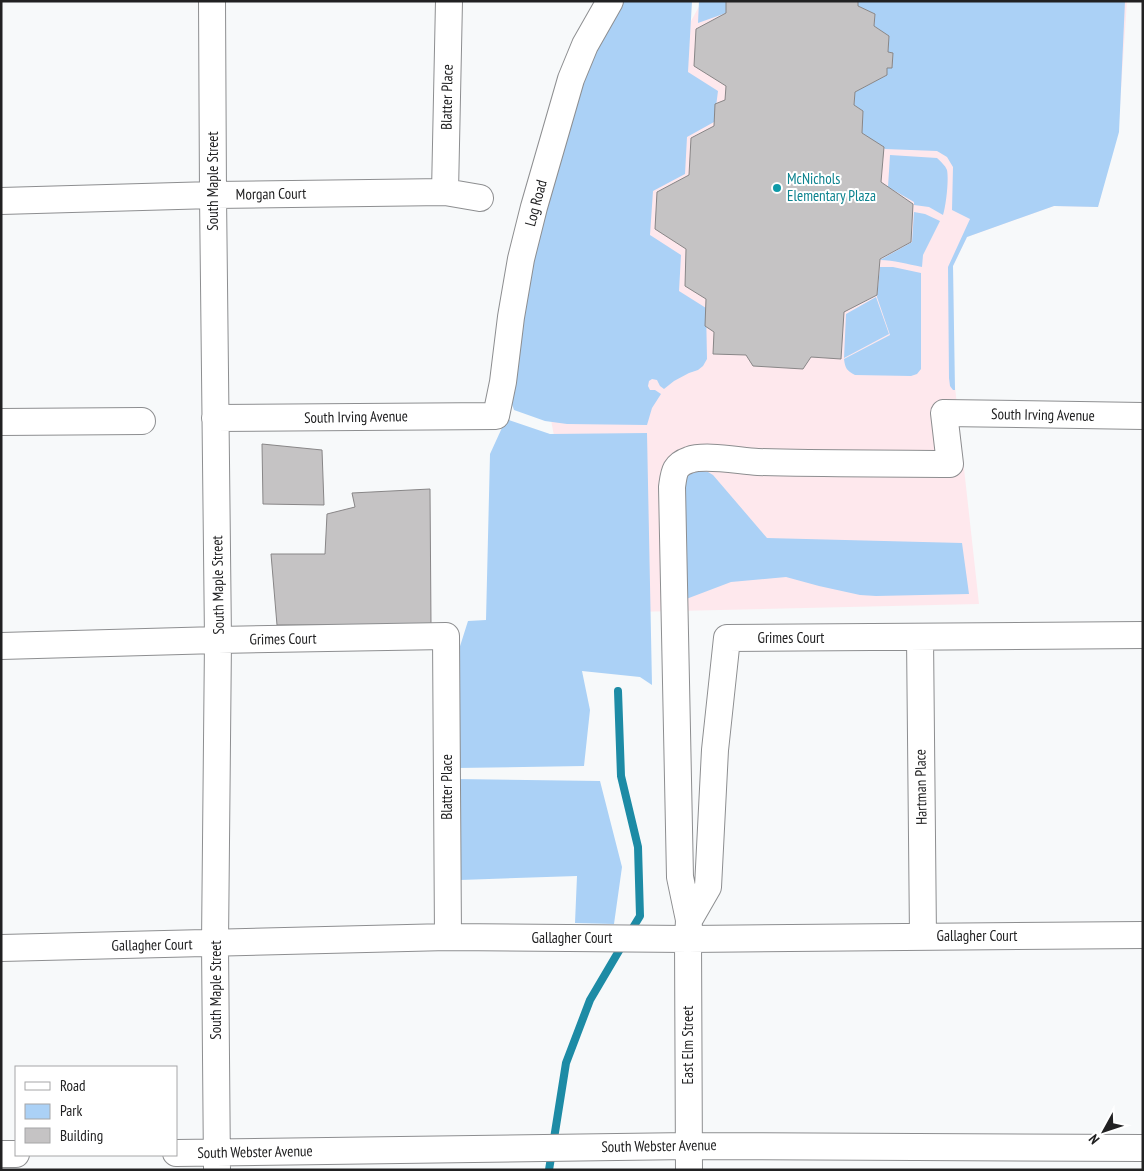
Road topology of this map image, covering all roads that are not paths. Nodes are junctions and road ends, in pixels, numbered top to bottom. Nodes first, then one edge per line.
1 (212, 1) edge
2 (449, 1) edge
3 (610, 1) edge
4 (445, 192) junction
5 (212, 195) junction
6 (480, 198) dead end
7 (1, 201) edge
8 (944, 414) joint
9 (496, 416) joint
10 (1143, 416) edge
11 (215, 418) junction
12 (142, 421) dead end
13 (1, 422) edge
14 (1143, 635) edge
15 (446, 636) joint
16 (920, 637) junction
17 (218, 640) junction
18 (1, 646) edge
19 (680, 933) junction
20 (1143, 936) edge
21 (448, 937) junction
22 (923, 937) junction
23 (216, 943) junction
24 (1, 948) edge
25 (1143, 1148) edge
26 (178, 1153) edge
27 (1, 1154) edge
28 (15, 1154) edge
29 (689, 1158) edge
30 (217, 1161) edge

1 - 5 street, South Maple Street
2 - 4 street, Blatter Place
3 - 9 street, Log Road
4 - 5 street, Morgan Court
4 - 6 street, Morgan Court
5 - 7 street, Morgan Court
5 - 11 street, South Maple Street
8 - 10 street, South Irving Avenue
8 - 19 street, East Elm Street
9 - 11 street, South Irving Avenue
11 - 17 street, South Maple Street
12 - 13 street
14 - 16 street, Grimes Court
15 - 17 street, Grimes Court
15 - 21 street, Blatter Place
16 - 19 street, Grimes Court
16 - 22 street, Hartman Place
17 - 18 street, Grimes Court
17 - 23 street, South Maple Street
19 - 21 street, Gallagher Court
19 - 22 street, Gallagher Court
19 - 29 street, East Elm Street
20 - 22 street, Gallagher Court
21 - 23 street, Gallagher Court
23 - 24 street, Gallagher Court
23 - 30 street, South Maple Street
25 - 29 street, South Webster Avenue
26 - 30 street, South Webster Avenue
27 - 28 street
29 - 30 street, South Webster Avenue

